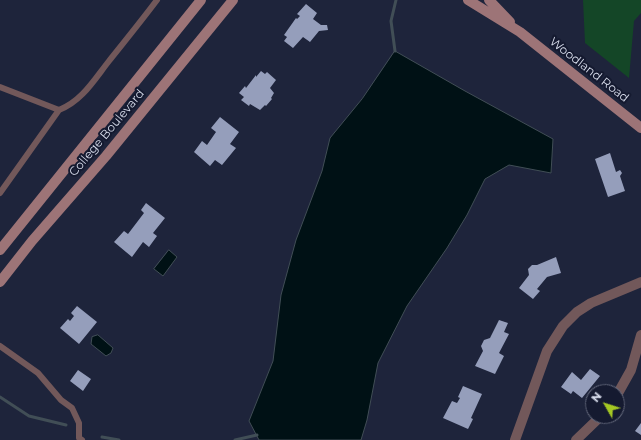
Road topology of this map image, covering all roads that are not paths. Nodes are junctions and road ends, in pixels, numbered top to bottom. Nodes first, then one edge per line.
1 (157, 0) edge
2 (201, 0) edge
3 (233, 0) edge
4 (468, 0) edge
5 (489, 0) edge
6 (520, 32) junction
7 (0, 87) edge
8 (59, 110) junction
9 (641, 128) edge
10 (0, 193) edge
11 (2, 243) edge
12 (0, 282) edge
13 (641, 282) edge
14 (641, 335) edge
15 (0, 346) edge
16 (623, 384) edge
17 (593, 424) edge
18 (82, 440) edge
19 (515, 440) edge
20 (576, 440) edge

1 - 8 lane
2 - 11 main road, College Boulevard
3 - 12 main road, College Boulevard
4 - 6 main road, Woodland Road
5 - 6 main road, Woodland Road
6 - 9 main road, Woodland Road
7 - 8 lane
8 - 10 lane
13 - 19 street
14 - 16 street
15 - 18 lane
17 - 20 street

